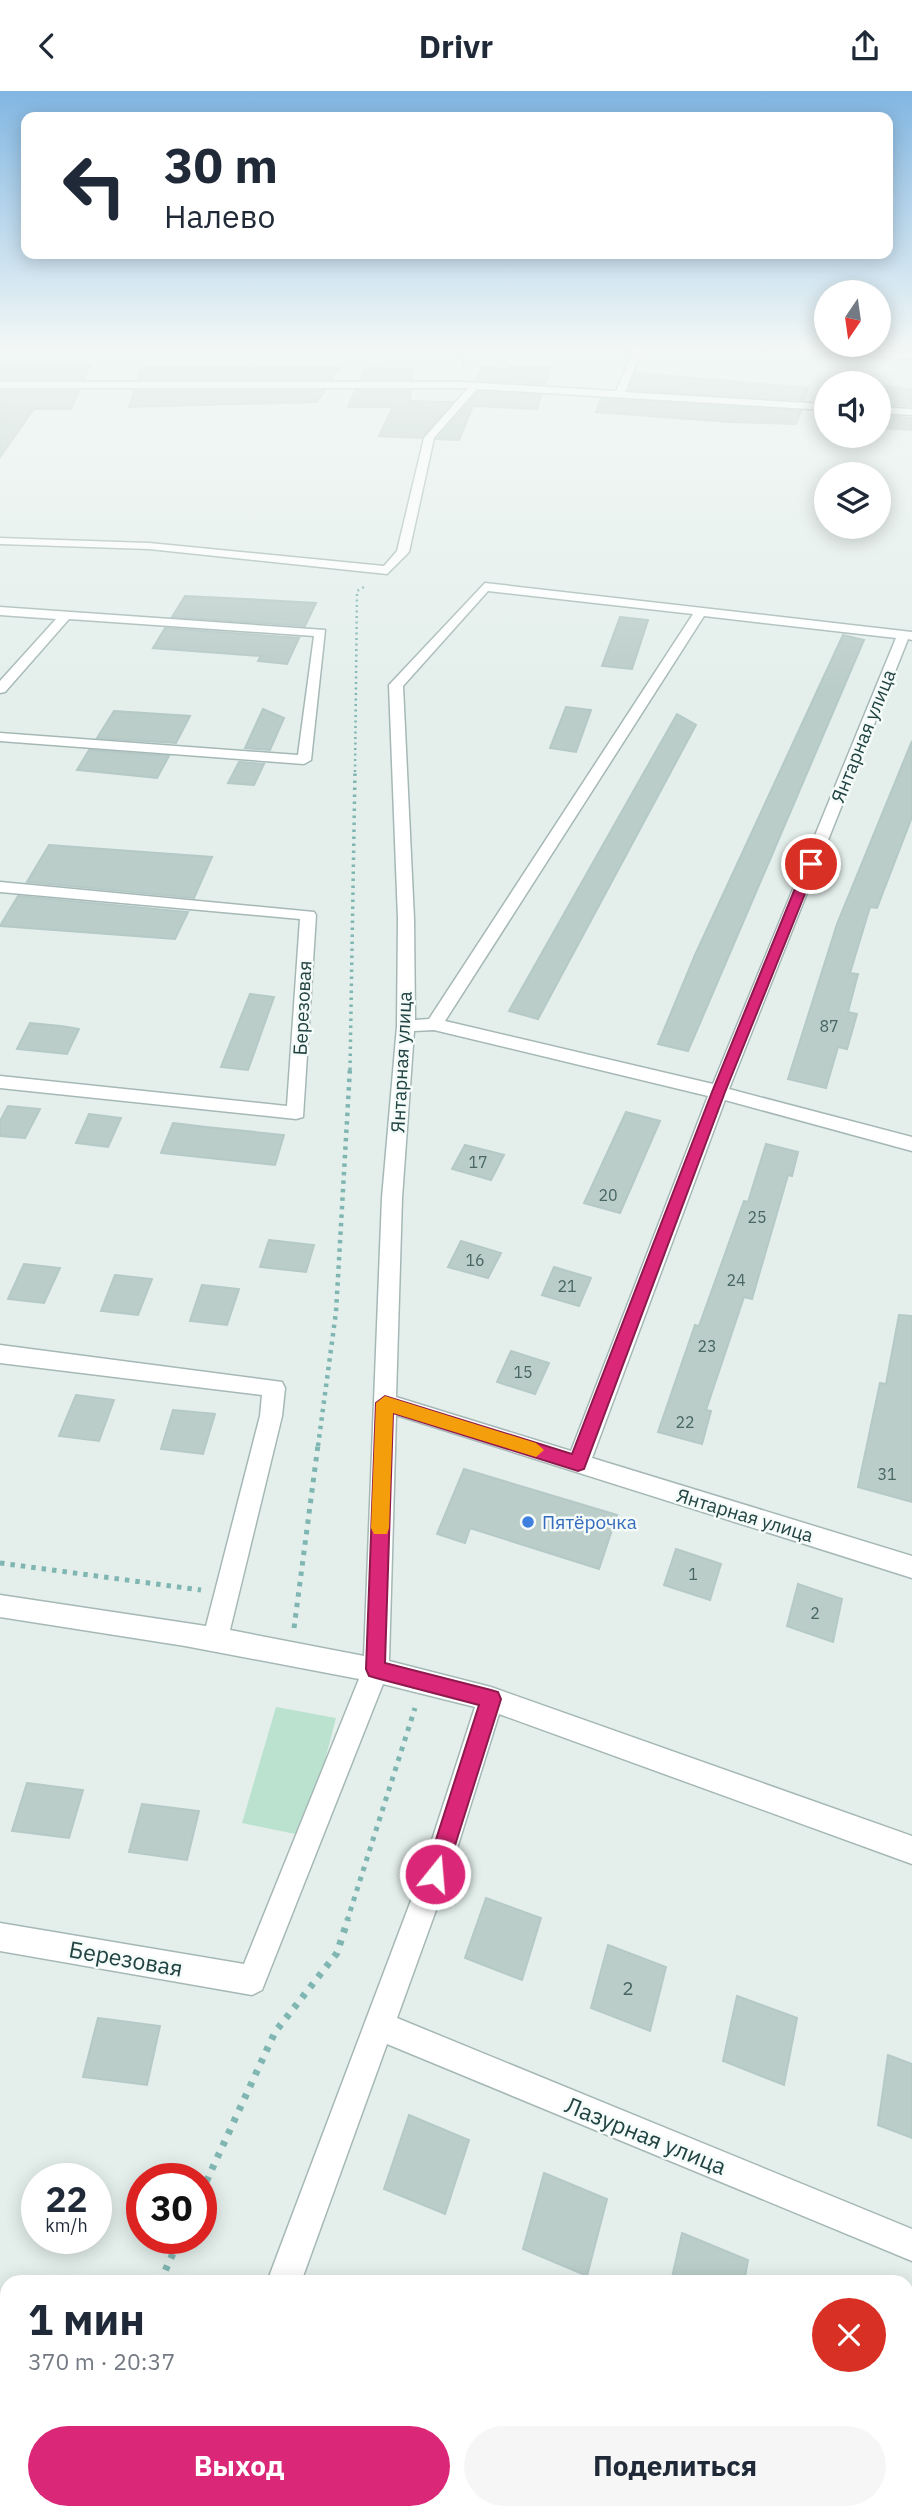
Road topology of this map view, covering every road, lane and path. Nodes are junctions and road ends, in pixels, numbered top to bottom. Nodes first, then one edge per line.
1 (424, 461) edge
2 (0, 541) edge
3 (387, 570) junction
4 (0, 611) edge
5 (701, 611) junction
6 (64, 617) junction
7 (908, 635) edge
8 (0, 668) edge
9 (18, 670) junction
10 (0, 689) edge
11 (0, 737) edge
12 (0, 887) edge
13 (435, 1024) junction
14 (406, 1026) junction
15 (0, 1082) edge
16 (719, 1092) junction
17 (912, 1145) edge
18 (0, 1354) edge
19 (385, 1403) junction
20 (578, 1463) junction
21 (0, 1563) edge
22 (912, 1567) edge
23 (226, 1594) junction
24 (0, 1606) edge
25 (293, 1632) dead end
26 (215, 1638) junction
27 (376, 1669) junction
28 (424, 1680) junction
29 (491, 1699) junction
30 (912, 1850) edge
31 (0, 1937) edge
32 (252, 1980) joint
33 (380, 2026) junction
34 (215, 2163) edge
35 (912, 2245) edge
36 (173, 2254) edge
37 (163, 2275) edge
38 (287, 2275) edge

1 - 3 street
2 - 3 street
3 - 25 path
4 - 6 street
5 - 7 street
5 - 13 street, Янтарная улица
5 - 14 street, Янтарная улица
6 - 9 street
6 - 11 street
7 - 16 street, Янтарная улица
8 - 9 street
9 - 10 street
12 - 15 street, Березовая
13 - 14 street
13 - 16 street
14 - 19 street, Янтарная улица
16 - 17 street
16 - 20 street, Янтарная улица
18 - 23 street
19 - 20 street, Янтарная улица
19 - 27 street, Янтарная улица
20 - 22 street, Янтарная улица
21 - 23 path
23 - 26 street
24 - 26 street
26 - 27 street
27 - 28 street
27 - 32 street, Янтарная улица
28 - 29 street
28 - 34 path
29 - 30 street
29 - 33 street
31 - 32 street, Березовая
33 - 35 street, Лазурная улица
33 - 38 street
36 - 37 path

